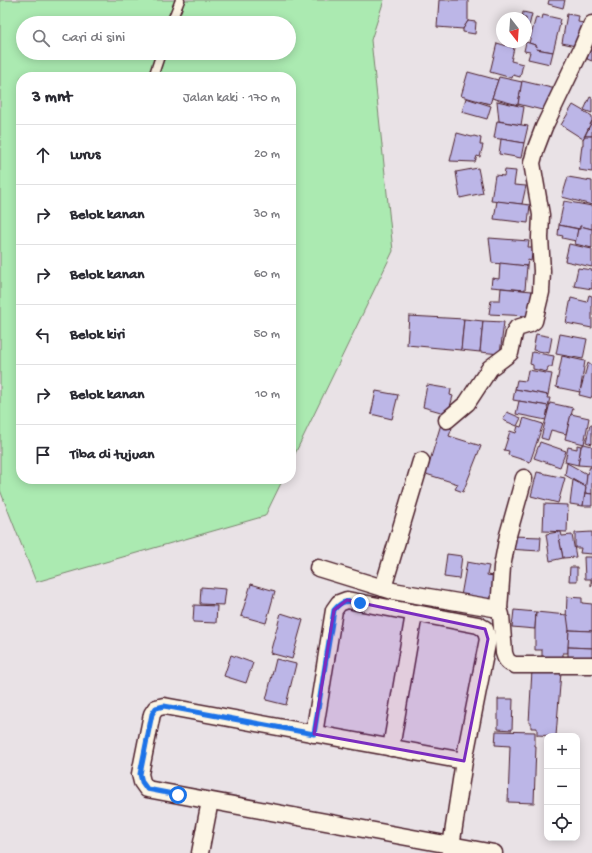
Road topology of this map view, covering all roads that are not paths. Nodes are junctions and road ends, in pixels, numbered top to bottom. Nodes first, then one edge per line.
1 (180, 0) edge
2 (174, 16) edge
3 (592, 24) edge
4 (159, 60) edge
5 (155, 72) edge
6 (447, 420) dead end
7 (421, 461) dead end
8 (524, 478) dead end
9 (318, 568) dead end
10 (383, 588) junction
11 (499, 609) junction
12 (414, 614) junction
13 (592, 665) edge
14 (314, 734) junction
15 (391, 748) junction
16 (464, 761) junction
17 (210, 801) junction
18 (451, 849) edge
19 (200, 853) edge
20 (494, 853) edge

1 - 2 lane
3 - 6 street
4 - 5 lane
7 - 10 street
8 - 11 street
9 - 10 street
10 - 11 street
11 - 13 street
12 - 14 street
12 - 15 street
12 - 16 street
14 - 15 street
14 - 17 street
15 - 16 street
16 - 18 street
17 - 18 street
17 - 19 street
18 - 20 street

